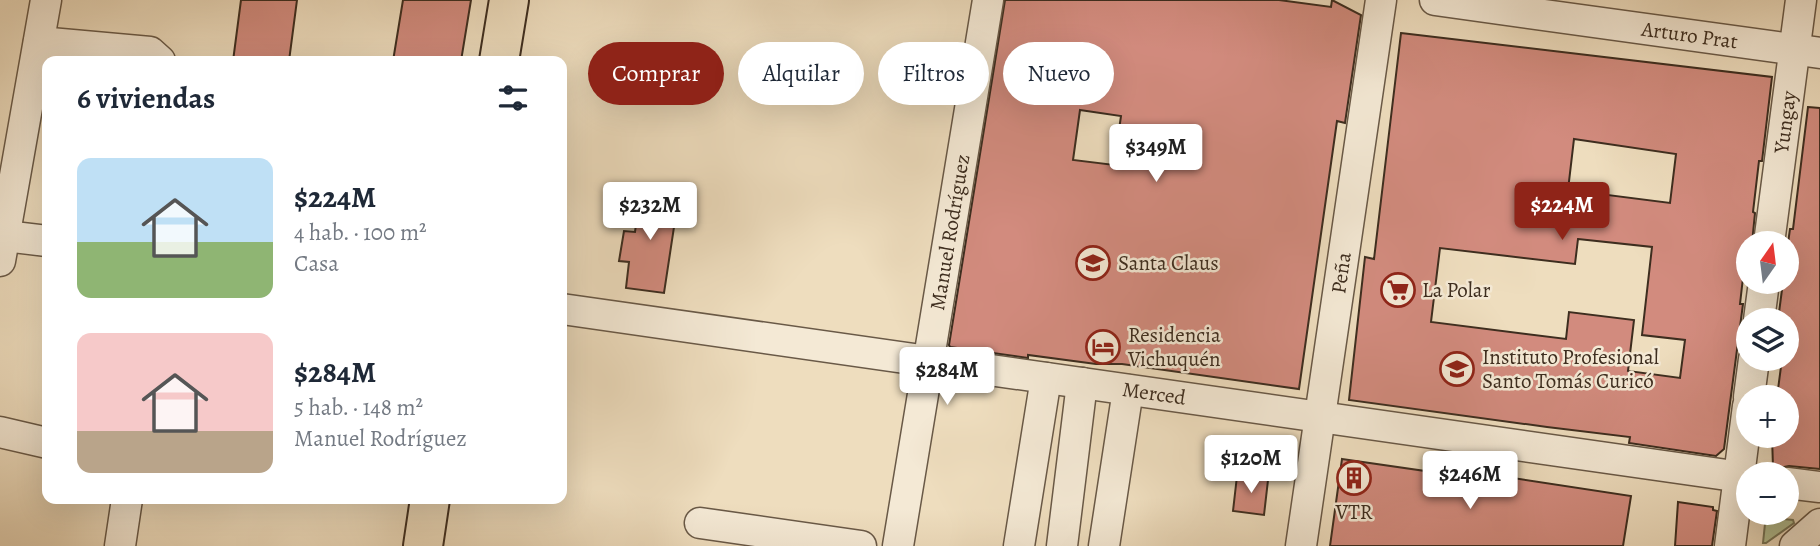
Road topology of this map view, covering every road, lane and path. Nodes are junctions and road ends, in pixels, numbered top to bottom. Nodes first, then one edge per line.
1 (46, 0) edge
2 (509, 0) edge
3 (988, 0) edge
4 (1381, 0) edge
5 (1435, 0) edge
6 (1801, 0) edge
7 (39, 42) junction
8 (1807, 51) edge
9 (154, 56) edge
10 (500, 56) edge
11 (1771, 231) edge
12 (42, 242) edge
13 (2, 248) edge
14 (567, 310) edge
15 (929, 361) junction
16 (1045, 377) junction
17 (1082, 383) junction
18 (1128, 390) junction
19 (1320, 417) junction
20 (0, 432) edge
21 (42, 442) edge
22 (1736, 476) edge
23 (1799, 484) edge
24 (1820, 487) edge
25 (126, 504) edge
26 (429, 504) edge
27 (1736, 516) edge
28 (700, 523) dead end
29 (1820, 524) edge
30 (120, 546) edge
31 (423, 546) edge
32 (861, 546) edge
33 (898, 546) edge
34 (1019, 546) edge
35 (1062, 546) edge
36 (1104, 546) edge
37 (1301, 546) edge
38 (1730, 546) edge
39 (1794, 546) edge

1 - 7 street
2 - 10 main road
3 - 15 street, Manuel Rodríguez
4 - 19 street, Peña
5 - 8 street, Arturo Prat
6 - 8 street, Yungay
7 - 9 street
7 - 13 street
8 - 11 street, Yungay
12 - 13 street
14 - 15 street, Merced
15 - 16 street, Merced
15 - 33 street, Manuel Rodríguez
16 - 17 street, Merced
16 - 34 street
17 - 18 street, Merced
17 - 35 street
18 - 19 street, Merced
18 - 36 street
19 - 22 street, Merced
19 - 37 street, Peña
20 - 21 street
23 - 24 street
25 - 30 street
26 - 31 main road
27 - 38 street
28 - 32 street
29 - 39 street

